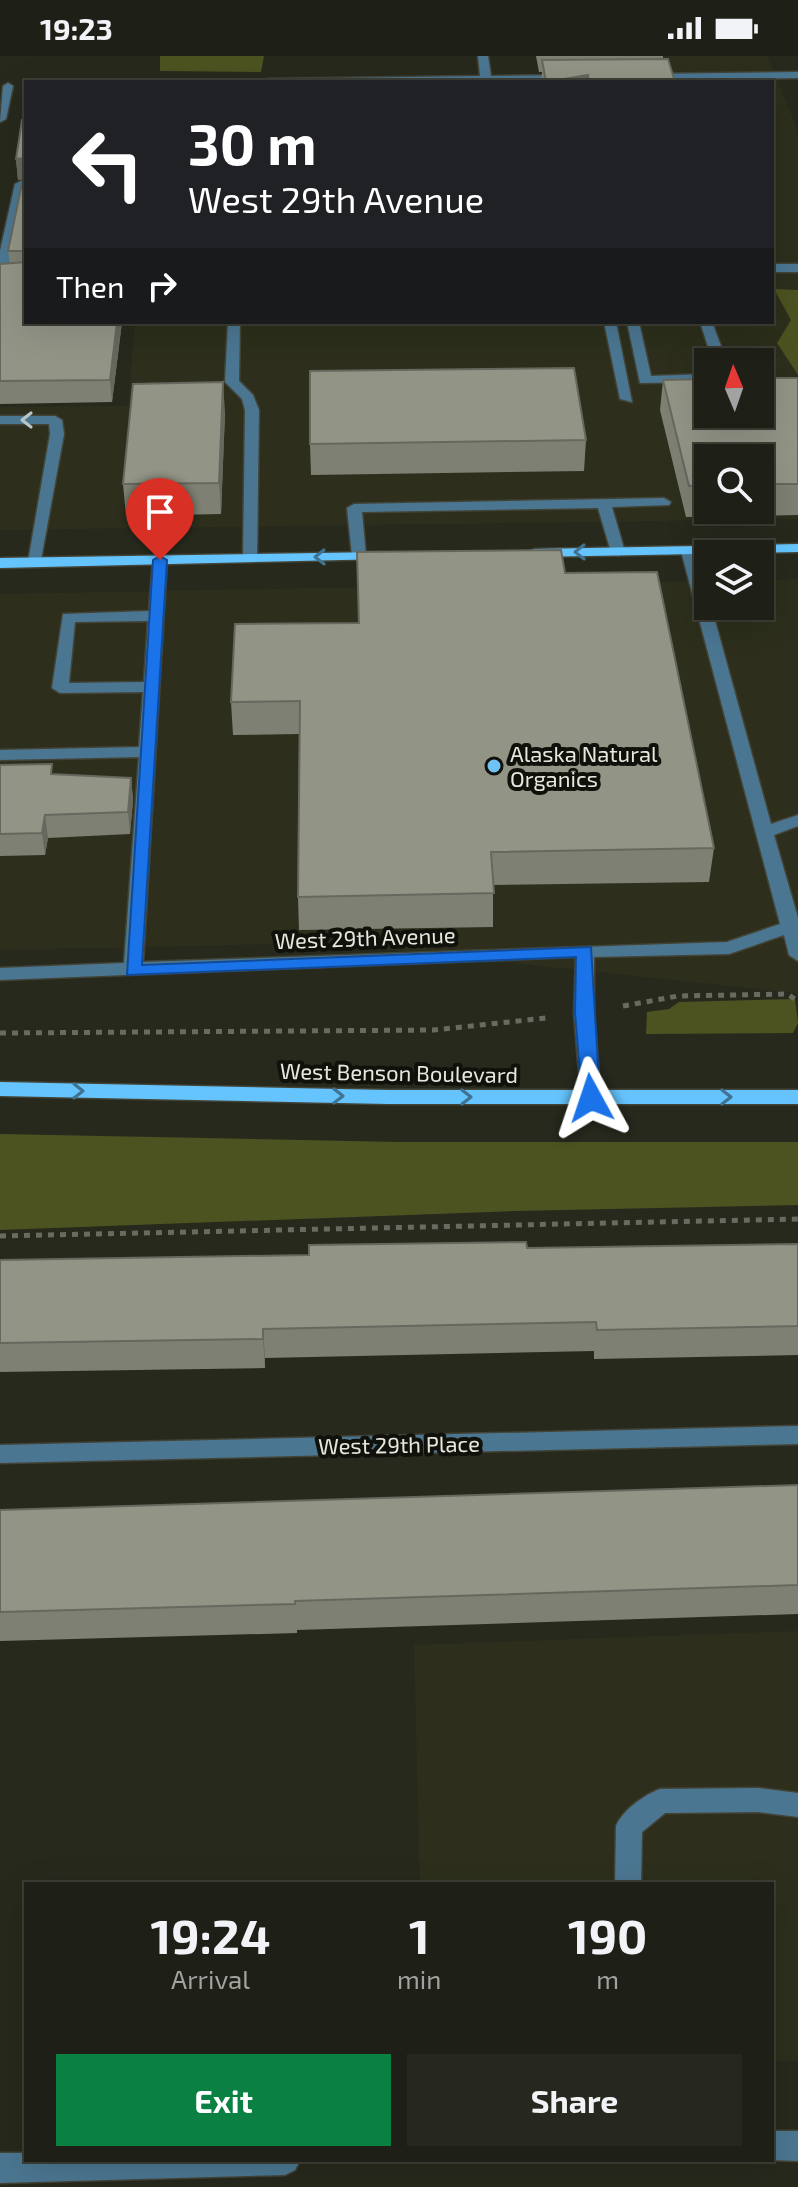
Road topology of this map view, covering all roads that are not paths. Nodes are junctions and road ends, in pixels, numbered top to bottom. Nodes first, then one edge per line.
1 (483, 56) edge
2 (798, 75) edge
3 (629, 77) edge
4 (581, 78) edge
5 (486, 79) junction
6 (413, 80) edge
7 (9, 86) edge
8 (0, 119) edge
9 (24, 184) edge
10 (774, 268) edge
11 (798, 268) edge
12 (0, 279) edge
13 (24, 279) edge
14 (234, 324) edge
15 (610, 324) edge
16 (633, 324) edge
17 (707, 324) edge
18 (715, 348) edge
19 (694, 378) edge
20 (627, 399) dead end
21 (0, 420) edge
22 (664, 502) dead end
23 (604, 503) junction
24 (798, 548) edge
25 (688, 551) junction
26 (618, 552) junction
27 (511, 554) edge
28 (405, 555) edge
29 (359, 556) junction
30 (250, 558) junction
31 (160, 560) junction
32 (35, 562) junction
33 (0, 563) edge
34 (156, 616) junction
35 (150, 687) junction
36 (147, 752) junction
37 (0, 755) edge
38 (798, 820) edge
39 (764, 833) junction
40 (794, 927) edge
41 (585, 951) junction
42 (798, 955) edge
43 (133, 971) junction
44 (0, 974) edge
45 (0, 1089) edge
46 (798, 1097) edge
47 (591, 1098) junction
48 (798, 1435) edge
49 (0, 1454) edge
50 (798, 1805) edge
51 (628, 1882) edge
52 (774, 2146) edge
53 (798, 2146) edge
54 (262, 2162) edge
55 (0, 2168) edge
56 (97, 2176) edge

1 - 5 street
2 - 3 street
4 - 5 street
5 - 6 street
7 - 8 street
9 - 12 street
10 - 11 street
12 - 13 street
14 - 30 street
15 - 20 street
16 - 19 street
17 - 18 street
32 -> 21 street
22 - 23 street
23 - 26 street
23 - 29 street
24 - 25 main road
25 - 26 main road
25 - 39 street
26 -> 27 main road
28 - 29 main road
29 -> 30 main road
30 - 31 main road
31 - 32 main road
31 - 34 street
32 - 33 main road
34 - 35 street
34 - 35 street
35 - 36 street
36 - 37 street
36 - 43 street
38 - 39 street
39 - 40 street
40 - 41 street, West 29th Avenue
40 - 42 street
41 - 43 street, West 29th Avenue
41 - 47 street
43 - 44 street, West 29th Avenue
45 -> 47 main road, West Benson Boulevard
47 -> 46 main road, West Benson Boulevard
48 - 49 street, West 29th Place
50 - 51 street
52 - 53 street
54 - 56 street
55 - 56 street

